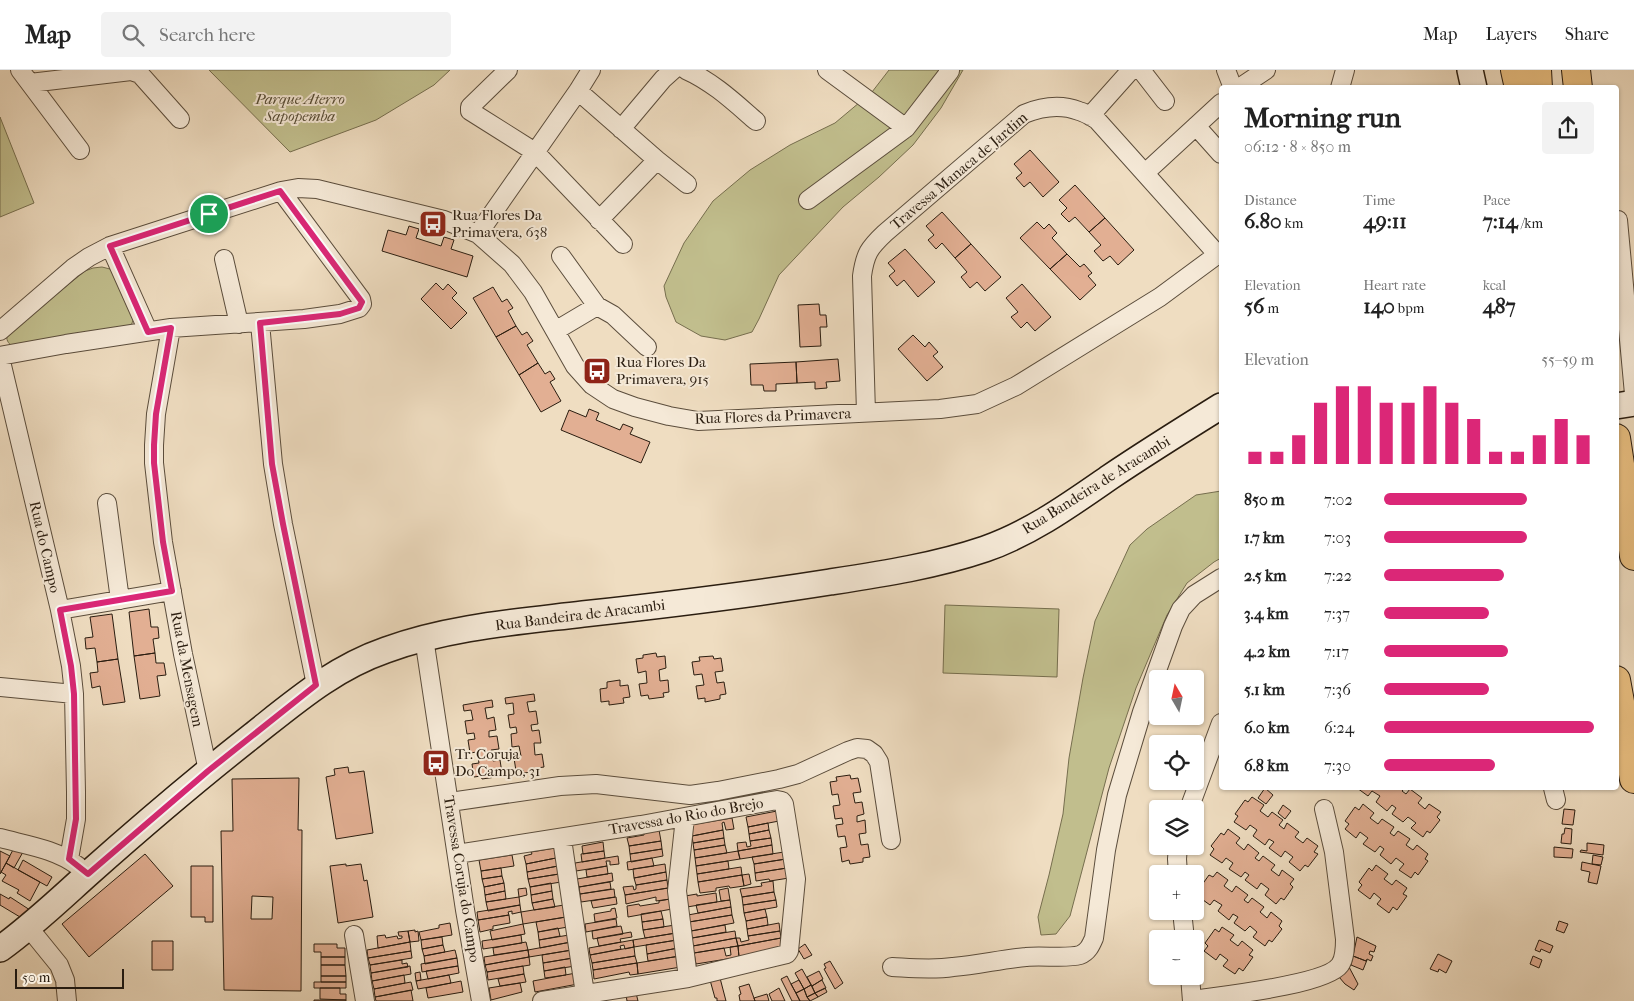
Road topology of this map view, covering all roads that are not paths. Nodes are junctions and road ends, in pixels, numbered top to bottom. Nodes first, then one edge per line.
1 (508, 70) edge
2 (591, 70) edge
3 (673, 70) edge
4 (686, 70) edge
5 (828, 70) edge
6 (950, 70) edge
7 (1131, 70) edge
8 (1141, 70) edge
9 (1226, 70) edge
10 (1266, 70) edge
11 (1344, 70) edge
12 (1515, 70) edge
13 (1537, 70) edge
14 (1576, 70) edge
15 (1594, 70) edge
16 (25, 76) edge
17 (1232, 85) edge
18 (1244, 85) edge
19 (1341, 85) edge
20 (1518, 85) edge
21 (1538, 85) edge
22 (1578, 85) edge
23 (1592, 85) edge
24 (578, 91) junction
25 (1165, 101) dead end
26 (1219, 105) edge
27 (1090, 116) junction
28 (180, 119) dead end
29 (756, 121) dead end
30 (1196, 126) junction
31 (622, 128) junction
32 (906, 128) junction
33 (80, 150) dead end
34 (535, 152) junction
35 (1219, 152) edge
36 (657, 160) junction
37 (1145, 173) junction
38 (687, 184) dead end
39 (280, 191) junction
40 (808, 200) dead end
41 (599, 220) junction
42 (1619, 231) edge
43 (478, 234) junction
44 (623, 244) dead end
45 (110, 246) junction
46 (1219, 252) edge
47 (1219, 254) edge
48 (562, 256) dead end
49 (224, 259) dead end
50 (597, 306) junction
51 (260, 323) junction
52 (239, 324) junction
53 (171, 328) junction
54 (0, 331) edge
55 (555, 331) junction
56 (148, 332) junction
57 (647, 347) dead end
58 (0, 357) edge
59 (1634, 394) edge
60 (1634, 403) edge
61 (1619, 406) edge
62 (866, 413) junction
63 (1219, 413) edge
64 (1619, 458) edge
65 (107, 503) dead end
66 (1634, 556) edge
67 (1219, 579) edge
68 (172, 591) junction
69 (120, 600) junction
70 (60, 610) junction
71 (424, 638) junction
72 (316, 685) junction
73 (0, 687) edge
74 (74, 694) junction
75 (1619, 696) edge
76 (1219, 728) edge
77 (208, 771) junction
78 (1634, 779) edge
79 (690, 795) junction
80 (1192, 800) edge
81 (450, 802) junction
82 (1324, 809) dead end
83 (690, 817) junction
84 (0, 838) edge
85 (562, 839) junction
86 (891, 840) dead end
87 (457, 854) junction
88 (79, 866) junction
89 (29, 928) junction
90 (354, 935) dead end
91 (0, 949) edge
92 (892, 967) dead end
93 (688, 978) junction
94 (1191, 985) edge
95 (585, 994) junction
96 (1192, 1000) edge
97 (67, 1001) edge
98 (365, 1001) edge
99 (481, 1001) edge
100 (542, 1001) edge

1 - 34 street
2 - 24 street
3 - 31 street
4 - 29 street
5 - 32 street
6 - 32 street
7 - 27 street
8 - 25 street
9 - 17 street
10 - 18 street
11 - 19 street
12 - 20 highway
13 - 21 highway
14 - 22 highway
15 - 23 highway
16 - 28 street
16 - 33 street
24 - 31 street
24 - 34 street
26 - 30 street
27 - 37 street, Travessa Manaca de Jardim
27 - 62 street, Travessa Manaca de Jardim
30 - 35 street
30 - 37 street
31 - 36 street
32 - 40 street
34 - 41 street
34 - 43 street
36 - 38 street
36 - 41 street
37 - 46 street, Travessa Manaca de Jardim
39 - 43 street, Rua Flores da Primavera
39 - 45 street, Rua Flores da Primavera
39 - 51 street
41 - 44 street
42 - 59 street
43 - 55 street, Rua Flores da Primavera
45 - 54 street, Rua Flores da Primavera
45 - 56 street
47 - 62 street, Rua Flores da Primavera
48 - 50 street
49 - 52 street
50 - 55 street
50 - 57 street
51 - 52 street
51 - 72 street
52 - 53 street
53 - 56 street
53 - 68 street, Rua da Mensagem
55 - 62 street, Rua Flores da Primavera
56 - 58 street
58 - 70 street, Rua do Campo
60 - 61 main road
63 - 71 main road, Rua Bandeira de Aracambi
64 - 66 highway
65 - 69 street
67 - 92 street
68 - 69 street
68 - 77 street, Rua da Mensagem
69 - 70 street
70 - 74 street, Rua do Campo
71 - 72 main road, Rua Bandeira de Aracambi
71 - 81 street, Travessa Coruja do Campo
72 - 77 main road, Rua Bandeira de Aracambi
73 - 74 street
74 - 88 street, Rua do Campo
75 - 78 highway
76 - 80 street
77 - 88 main road, Rua Bandeira de Aracambi
79 - 81 street
79 - 83 street
79 - 86 street
81 - 87 street, Travessa Coruja do Campo
82 - 96 street
83 - 85 street, Travessa do Rio do Brejo
83 - 93 street
83 - 93 street, Travessa do Rio do Brejo
84 - 88 street
85 - 87 street, Travessa do Rio do Brejo
85 - 95 street
87 - 99 street, Travessa Coruja do Campo
88 - 89 main road, Rua Bandeira de Aracambi
89 - 91 main road, Rua Bandeira de Aracambi
89 - 97 street
90 - 98 street
93 - 95 street, Travessa do Rio do Brejo
94 - 96 street
95 - 100 street, Travessa do Rio do Brejo

